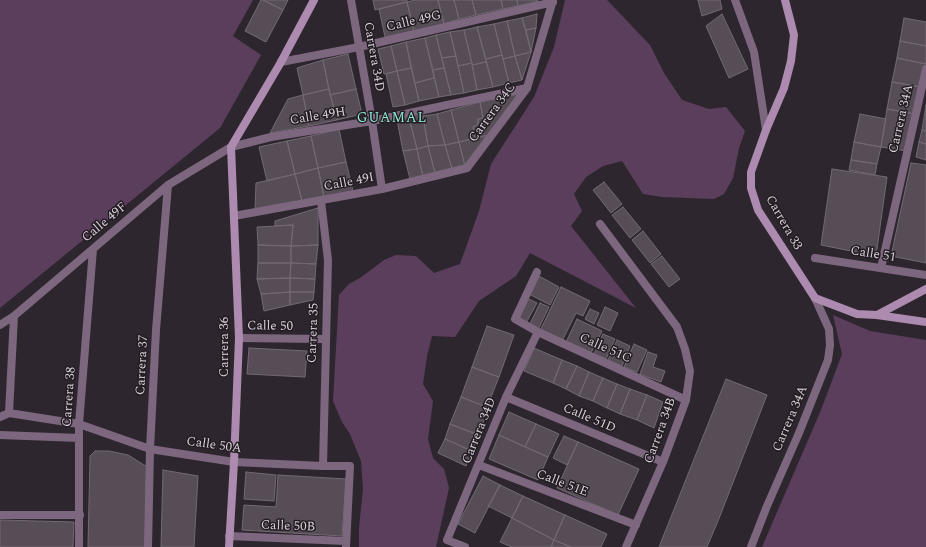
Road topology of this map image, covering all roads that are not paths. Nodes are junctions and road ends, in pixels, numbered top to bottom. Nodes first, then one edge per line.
1 (314, 0) edge
2 (351, 0) edge
3 (735, 0) edge
4 (785, 0) edge
5 (553, 1) edge
6 (360, 46) junction
7 (281, 62) junction
8 (926, 69) edge
9 (527, 88) junction
10 (372, 121) junction
11 (766, 130) junction
12 (231, 147) junction
13 (467, 168) joint
14 (168, 185) junction
15 (382, 189) junction
16 (321, 201) junction
17 (234, 216) junction
18 (600, 224) dead end
19 (93, 248) junction
20 (815, 258) dead end
21 (881, 268) junction
22 (537, 272) dead end
23 (926, 276) edge
24 (926, 289) edge
25 (815, 298) junction
26 (14, 316) junction
27 (877, 316) junction
28 (926, 322) edge
29 (0, 325) edge
30 (538, 332) junction
31 (239, 338) junction
32 (325, 339) junction
33 (506, 397) junction
34 (686, 400) junction
35 (9, 413) junction
36 (0, 417) edge
37 (79, 424) junction
38 (0, 435) edge
39 (79, 438) junction
40 (150, 449) junction
41 (234, 462) junction
42 (663, 462) junction
43 (479, 465) junction
44 (323, 466) junction
45 (0, 515) edge
46 (80, 515) junction
47 (636, 525) junction
48 (229, 536) junction
49 (346, 544) edge
50 (79, 547) edge
51 (148, 547) edge
52 (229, 547) edge
53 (465, 547) edge
54 (626, 547) edge
55 (751, 547) edge

1 - 7 street
2 - 6 street, Carrera 34D
3 - 11 street
4 - 11 street, Carrera 33
5 - 6 street, Calle 49G
5 - 9 street, Carrera 34C
6 - 7 street, Calle 49G
6 - 10 street, Carrera 34D
7 - 12 street
8 - 21 street, Carrera 34A
9 - 10 street, Calle 49H
9 - 13 street, Carrera 34C
10 - 12 street, Calle 49H
10 - 15 street, Carrera 34D
11 - 25 street, Carrera 33
12 - 14 street, Calle 49F
12 - 17 street, Carrera 36
13 - 15 street, Calle 49I
14 - 19 street, Calle 49F
14 - 40 street, Carrera 37
15 - 16 street, Calle 49I
16 - 17 street, Calle 49I
16 - 32 street, Carrera 35
17 - 31 street, Carrera 36
18 - 34 street, Carrera 34B
19 - 26 street, Calle 49F
19 - 37 street, Carrera 38
20 - 21 street, Calle 51
21 - 23 street, Calle 51
22 - 30 street, Calle 51C
24 - 27 street
25 - 27 street
25 - 55 street, Carrera 34A
26 - 29 street, Calle 49F
26 - 35 street
27 - 28 street
30 - 33 street, Carrera 34D
30 - 34 street, Calle 51C
31 - 32 street, Calle 50
31 - 41 street, Carrera 36
32 - 44 street, Carrera 35
33 - 42 street, Calle 51D
33 - 43 street, Carrera 34D
34 - 42 street, Carrera 34B
35 - 36 street
35 - 37 street, Calle 50A
37 - 39 street, Carrera 38
37 - 40 street, Calle 50A
38 - 39 street
39 - 46 street, Carrera 38
40 - 41 street, Calle 50A
40 - 51 street, Carrera 37
41 - 44 street, Calle 50A
41 - 48 street, Carrera 36
42 - 47 street, Carrera 34B
43 - 47 street, Calle 51E
43 - 53 street, Carrera 34D
44 - 49 street, Calle 50A
45 - 46 street
46 - 50 street, Carrera 38
47 - 54 street, Carrera 34B
48 - 49 street, Calle 50B
48 - 52 street, Carrera 36

